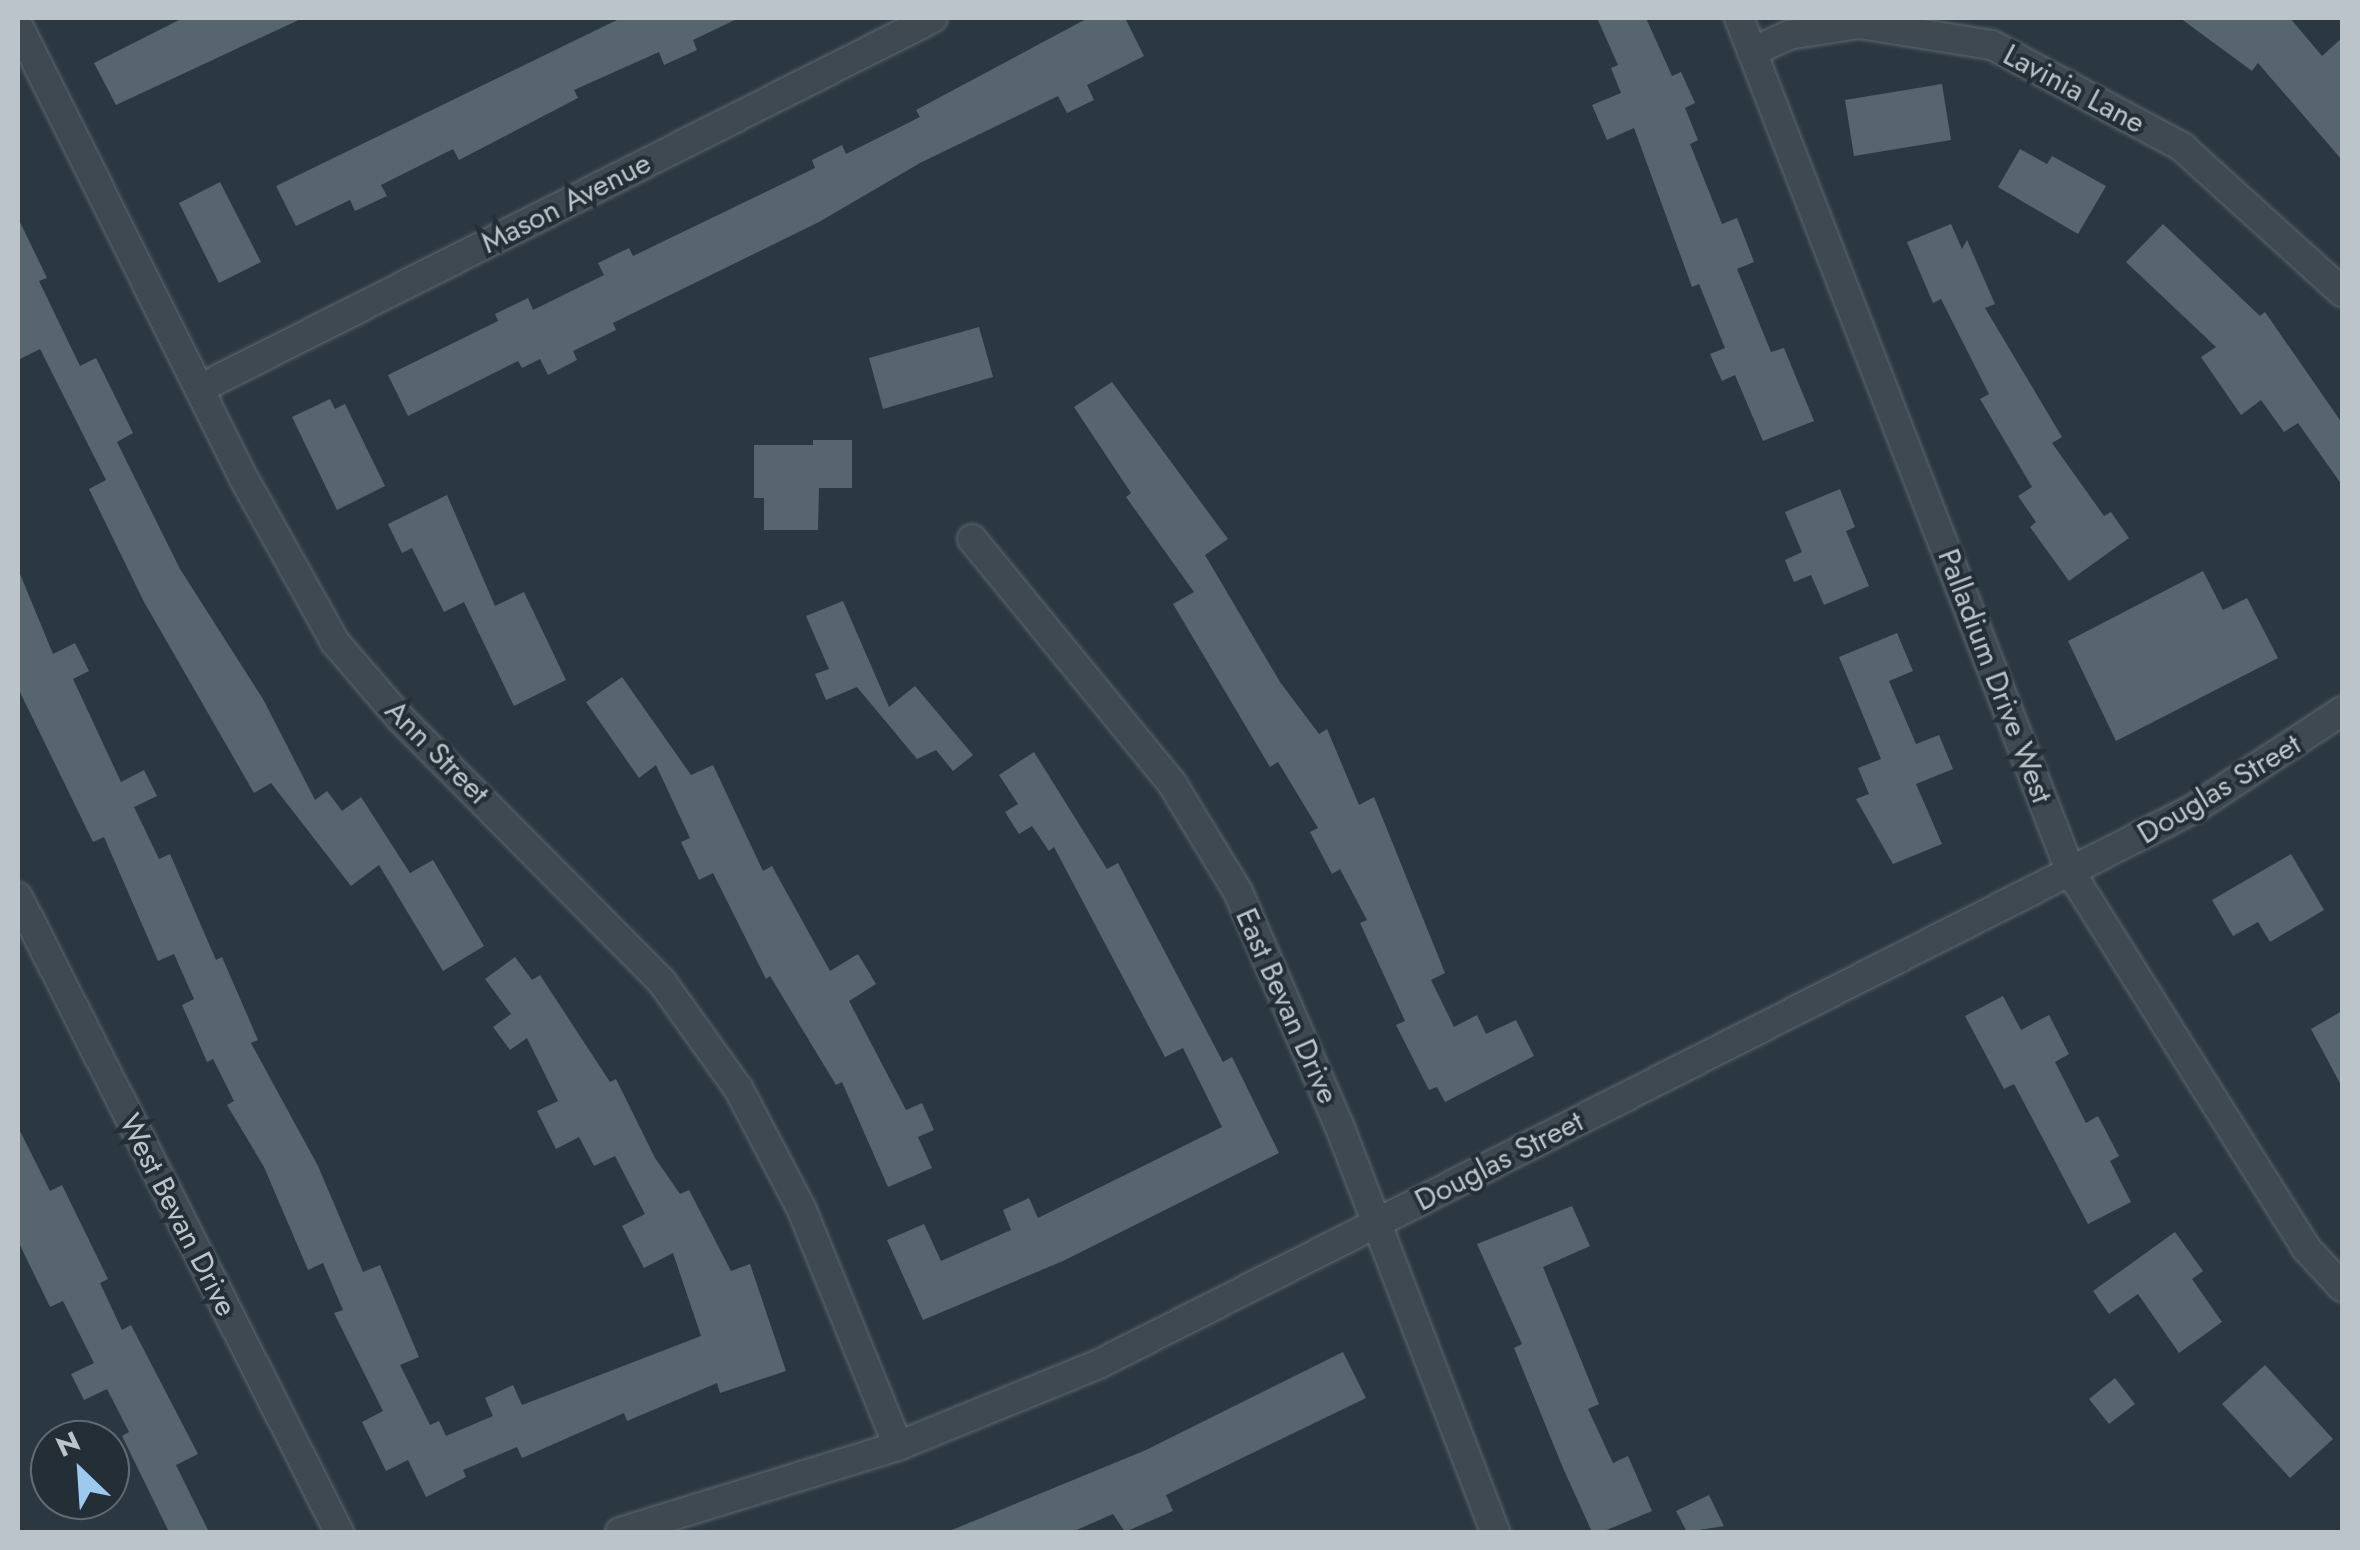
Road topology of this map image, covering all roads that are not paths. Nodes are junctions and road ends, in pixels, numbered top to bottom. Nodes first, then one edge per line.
1 (932, 18) edge
2 (1739, 18) edge
3 (26, 24) edge
4 (1752, 52) junction
5 (2342, 292) edge
6 (199, 389) junction
7 (972, 539) dead end
8 (2342, 711) edge
9 (2071, 873) junction
10 (18, 898) edge
11 (1377, 1222) junction
12 (2342, 1287) edge
13 (898, 1446) junction
14 (339, 1532) edge
15 (620, 1532) edge
16 (1495, 1532) edge

1 - 6 street, Mason Avenue
2 - 4 street, Palladium Drive West
3 - 6 street, Ann Street
4 - 5 street, Lavinia Lane
4 - 9 street, Palladium Drive West
6 - 13 street, Ann Street
7 - 11 street, East Bevan Drive
8 - 9 street, Douglas Street
9 - 11 street, Douglas Street
9 - 12 street, Palladium Drive West
10 - 14 street, West Bevan Drive
11 - 13 street, Douglas Street
11 - 16 street, East Bevan Drive
13 - 15 street, Douglas Street

